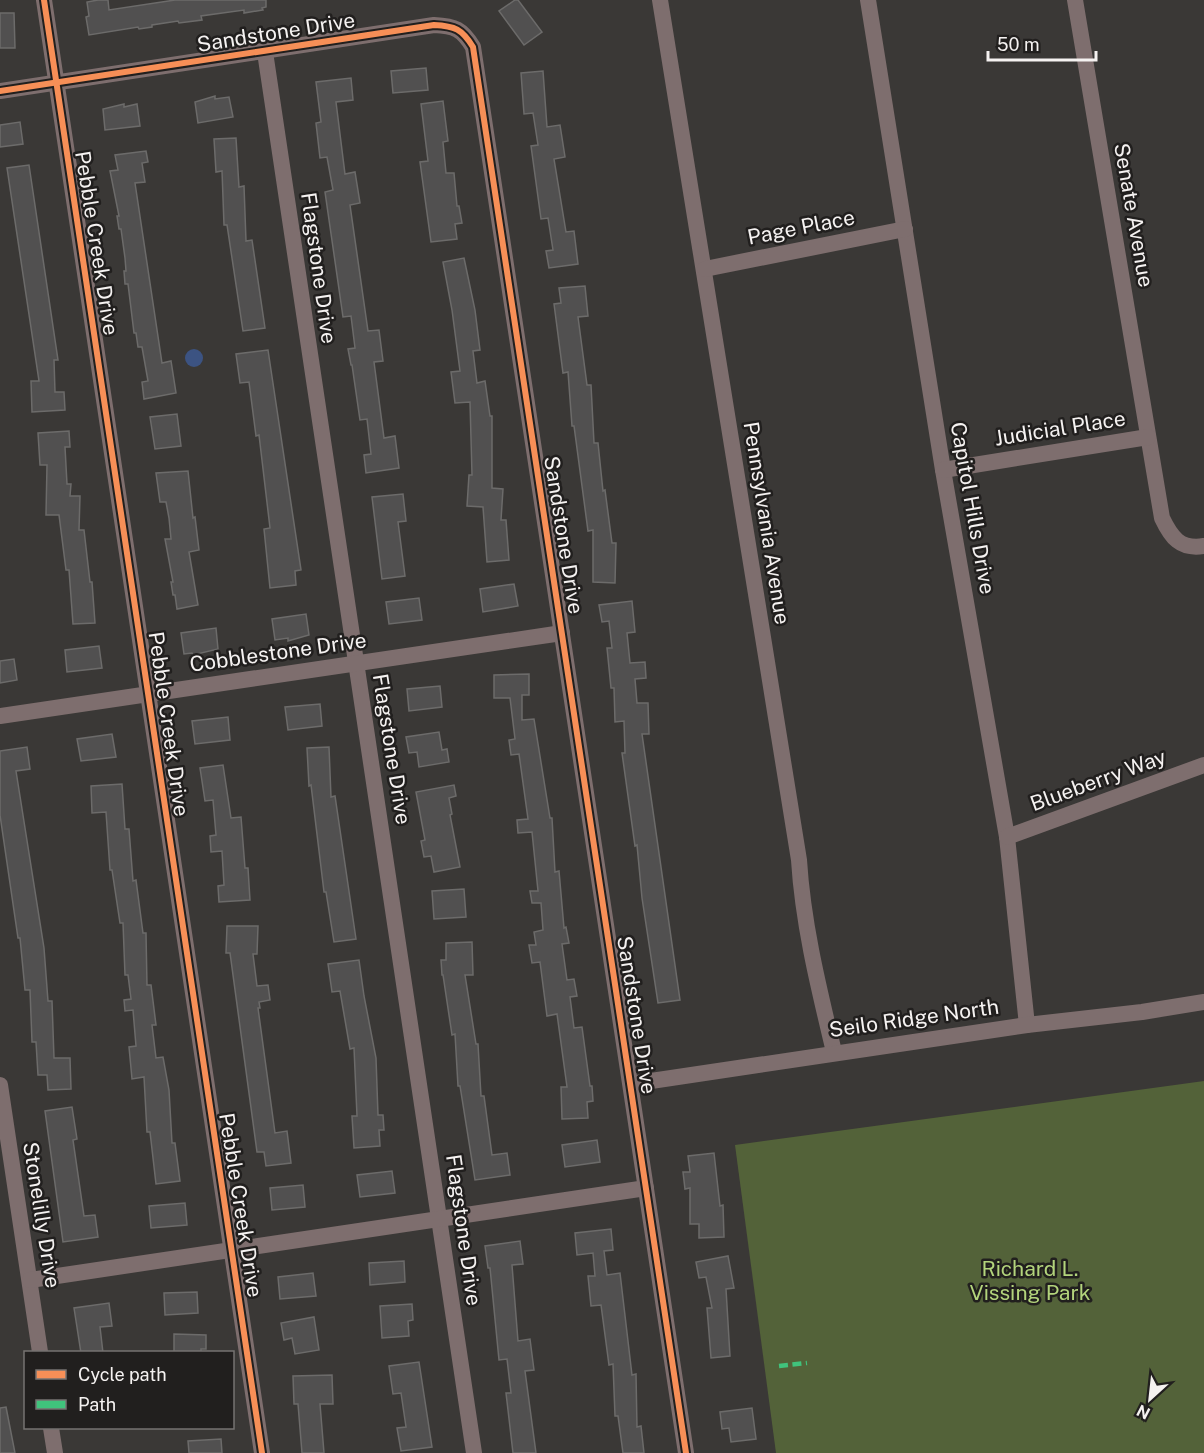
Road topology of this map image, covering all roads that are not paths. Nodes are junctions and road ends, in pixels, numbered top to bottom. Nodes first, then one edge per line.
1 (44, 0) edge
2 (660, 0) edge
3 (868, 0) edge
4 (1075, 0) edge
5 (265, 52) junction
6 (57, 81) junction
7 (0, 91) edge
8 (905, 229) junction
9 (705, 269) junction
10 (1148, 437) junction
11 (943, 470) junction
12 (1204, 546) edge
13 (562, 633) junction
14 (356, 663) junction
15 (148, 695) junction
16 (0, 716) edge
17 (1204, 765) edge
18 (1007, 837) junction
19 (1204, 1002) edge
20 (1027, 1025) junction
21 (834, 1052) junction
22 (631, 1084) junction
23 (0, 1085) edge
24 (646, 1188) junction
25 (439, 1219) junction
26 (231, 1250) junction
27 (30, 1280) junction
28 (40, 1351) edge
29 (51, 1429) edge
30 (55, 1453) edge
31 (261, 1453) edge
32 (474, 1453) edge
33 (686, 1453) edge

1 - 6 street, Pebble Creek Drive
2 - 9 street, Pennsylvania Avenue
3 - 8 street, Capitol Hills Drive
4 - 10 street, Senate Avenue
5 - 6 street, Sandstone Drive
5 - 13 street, Sandstone Drive
5 - 14 street, Flagstone Drive
6 - 7 street
6 - 15 street, Pebble Creek Drive
8 - 9 street, Page Place
8 - 11 street, Capitol Hills Drive
9 - 21 street, Pennsylvania Avenue
10 - 11 street, Judicial Place
10 - 12 street, Senate Avenue
11 - 18 street, Capitol Hills Drive
13 - 14 street, Cobblestone Drive
13 - 22 street, Sandstone Drive
14 - 15 street, Cobblestone Drive
14 - 25 street, Flagstone Drive
15 - 16 street, Cobblestone Drive
15 - 26 street, Pebble Creek Drive
17 - 18 street, Blueberry Way
18 - 20 street, Capitol Hills Drive
19 - 20 street, Seilo Ridge North
20 - 21 street, Seilo Ridge North
21 - 22 street, Seilo Ridge North
22 - 24 street, Sandstone Drive
23 - 27 street, Stonelilly Drive
24 - 25 street
24 - 33 street, Sandstone Drive
25 - 26 street
25 - 32 street, Flagstone Drive
26 - 27 street
26 - 31 street, Pebble Creek Drive
27 - 28 street, Stonelilly Drive
29 - 30 street

